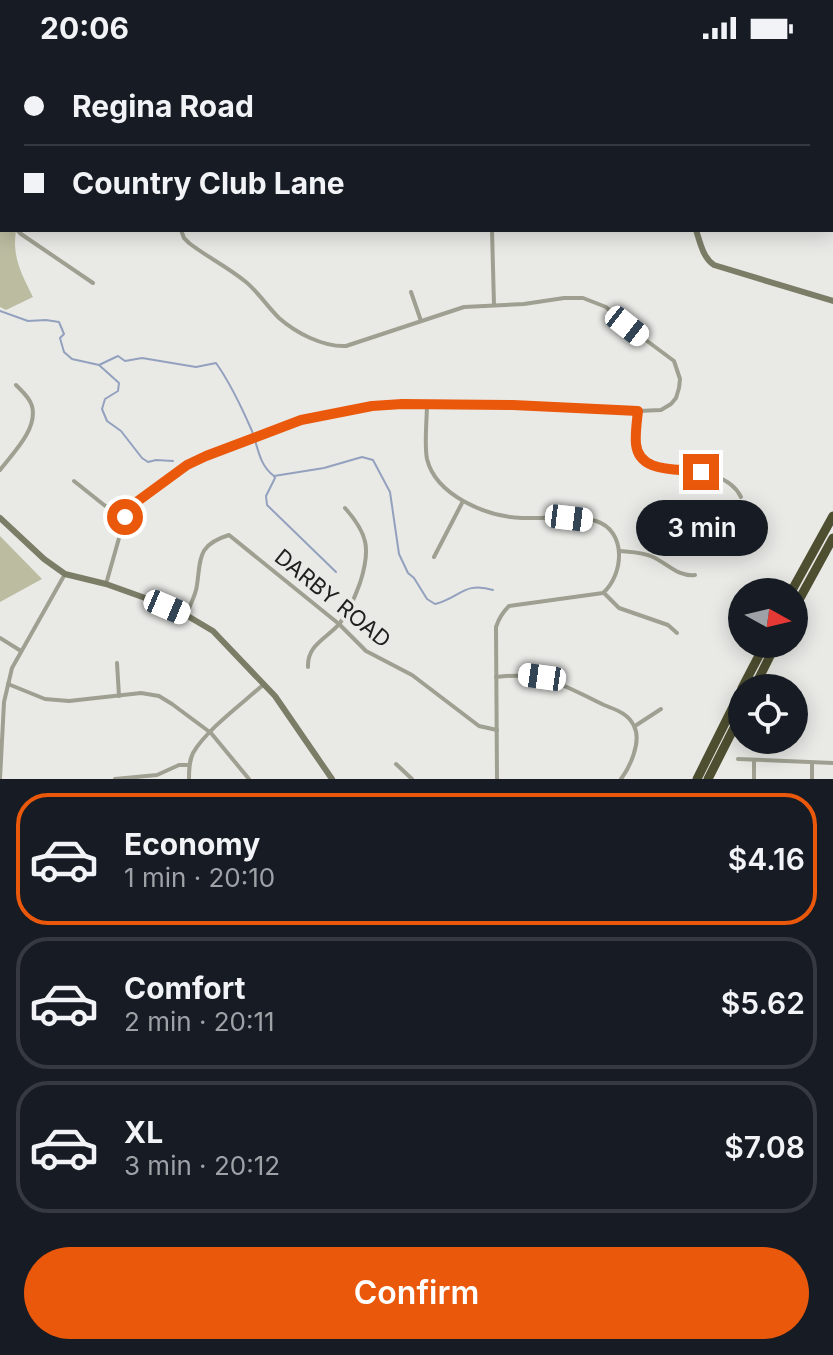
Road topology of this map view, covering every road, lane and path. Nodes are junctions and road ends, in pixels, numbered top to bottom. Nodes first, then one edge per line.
1 (19, 232) edge
2 (182, 232) edge
3 (492, 232) edge
4 (697, 232) edge
5 (93, 283) dead end
6 (411, 292) dead end
7 (833, 301) edge
8 (494, 305) junction
9 (421, 321) junction
10 (16, 385) dead end
11 (427, 403) junction
12 (638, 411) junction
13 (0, 470) edge
14 (74, 481) dead end
15 (741, 497) dead end
16 (463, 502) junction
17 (345, 508) dead end
18 (125, 517) junction
19 (0, 518) edge
20 (831, 519) edge
21 (833, 538) edge
22 (619, 551) junction
23 (434, 557) dead end
24 (65, 574) junction
25 (695, 575) dead end
26 (798, 578) edge
27 (808, 583) edge
28 (106, 584) junction
29 (603, 593) junction
30 (186, 615) junction
31 (339, 624) junction
32 (677, 633) dead end
33 (0, 638) edge
34 (21, 651) junction
35 (117, 663) dead end
36 (308, 667) dead end
37 (496, 677) junction
38 (8, 684) junction
39 (264, 684) junction
40 (119, 696) junction
41 (661, 709) dead end
42 (728, 716) edge
43 (635, 726) junction
44 (497, 730) junction
45 (211, 733) junction
46 (728, 740) edge
47 (738, 759) dead end
48 (754, 760) junction
49 (812, 763) junction
50 (833, 763) edge
51 (396, 764) dead end
52 (189, 765) junction
53 (0, 779) edge
54 (115, 779) edge
55 (189, 779) edge
56 (249, 779) edge
57 (332, 779) edge
58 (412, 779) edge
59 (497, 779) edge
60 (621, 779) edge
61 (697, 779) edge
62 (708, 779) edge
63 (754, 779) edge
64 (812, 779) edge

1 - 5 street
2 - 9 street
3 - 8 street
4 - 7 main road
6 - 9 street
8 - 9 street
8 - 12 street
10 - 13 street
11 - 12 street
11 - 16 street
11 - 18 street
12 - 15 street
14 - 18 street
16 - 22 street
16 - 23 street
17 - 31 street
18 - 28 street
19 - 24 main road
20 - 26 highway
21 - 27 highway
22 - 25 street
22 - 29 street
24 - 28 main road
24 - 34 street
28 - 30 main road
29 - 32 street
29 - 37 street
30 - 31 street, DARBY ROAD
30 - 39 main road
31 - 36 street
31 - 44 street, DARBY ROAD
33 - 34 street
34 - 38 street
35 - 40 street
37 - 43 street
37 - 44 street
38 - 40 street
38 - 53 street
39 - 45 street
39 - 57 main road
40 - 45 street
41 - 43 street
42 - 61 highway
43 - 60 street
44 - 59 street
45 - 52 street
45 - 56 street
46 - 62 highway
47 - 48 street
48 - 49 street
48 - 63 street
49 - 50 street
49 - 64 street
51 - 58 street
52 - 54 street
52 - 55 street

